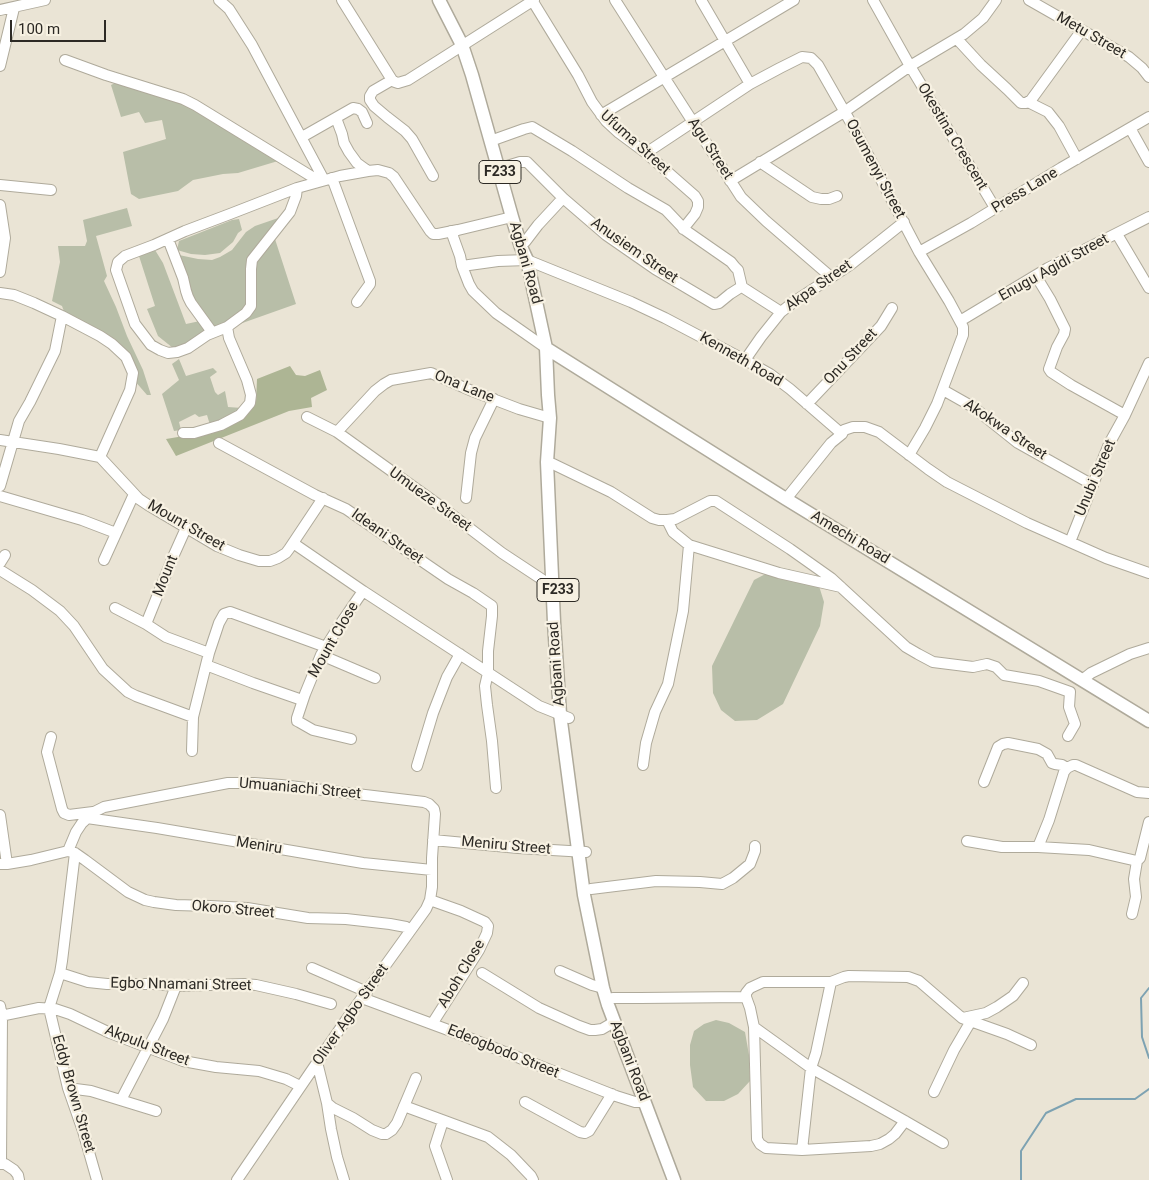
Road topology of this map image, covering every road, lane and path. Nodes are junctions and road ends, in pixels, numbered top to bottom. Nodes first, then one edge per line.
1 (45, 0) edge
2 (219, 0) edge
3 (342, 0) edge
4 (439, 0) edge
5 (447, 0) edge
6 (533, 0) edge
7 (615, 0) edge
8 (701, 0) edge
9 (996, 0) edge
10 (1029, 0) edge
11 (789, 1) edge
12 (875, 1) edge
13 (14, 8) junction
14 (0, 10) edge
15 (1082, 30) junction
16 (957, 38) junction
17 (725, 41) junction
18 (465, 43) junction
19 (65, 60) dead end
20 (0, 66) edge
21 (910, 66) junction
22 (1149, 77) edge
23 (664, 78) junction
24 (392, 80) junction
25 (750, 84) junction
26 (1028, 102) junction
27 (844, 112) junction
28 (601, 115) junction
29 (1149, 117) edge
30 (336, 118) junction
31 (693, 122) junction
32 (367, 124) dead end
33 (1130, 128) junction
34 (302, 137) junction
35 (496, 139) junction
36 (646, 153) junction
37 (1077, 159) junction
38 (760, 162) junction
39 (1149, 162) edge
40 (507, 166) junction
41 (368, 171) junction
42 (433, 176) dead end
43 (325, 180) junction
44 (730, 181) junction
45 (0, 185) edge
46 (298, 188) junction
47 (51, 190) dead end
48 (837, 196) dead end
49 (563, 198) junction
50 (0, 205) edge
51 (995, 208) junction
52 (512, 217) junction
53 (1149, 217) edge
54 (904, 222) junction
55 (683, 229) junction
56 (451, 232) junction
57 (1117, 234) junction
58 (168, 239) junction
59 (525, 242) junction
60 (919, 252) junction
61 (529, 261) junction
62 (462, 266) junction
63 (0, 272) edge
64 (1036, 276) junction
65 (831, 278) junction
66 (741, 286) junction
67 (1149, 288) edge
68 (0, 292) edge
69 (357, 302) dead end
70 (892, 308) dead end
71 (780, 312) junction
72 (62, 316) junction
73 (960, 321) junction
74 (227, 328) junction
75 (212, 332) junction
76 (549, 350) junction
77 (745, 360) junction
78 (1149, 363) edge
79 (943, 390) junction
80 (494, 400) junction
81 (807, 404) junction
82 (1125, 415) junction
83 (307, 417) dead end
84 (550, 418) junction
85 (337, 432) junction
86 (183, 433) dead end
87 (842, 434) junction
88 (0, 440) edge
89 (14, 442) junction
90 (219, 443) dead end
91 (909, 454) junction
92 (100, 457) junction
93 (550, 463) junction
94 (1093, 485) junction
95 (0, 486) edge
96 (134, 494) junction
97 (0, 496) edge
98 (323, 498) junction
99 (466, 498) dead end
100 (786, 499) junction
101 (667, 520) junction
102 (186, 528) junction
103 (116, 533) junction
104 (1070, 542) junction
105 (293, 543) junction
106 (689, 544) junction
107 (104, 560) dead end
108 (0, 570) edge
109 (1148, 571) edge
110 (552, 586) junction
111 (841, 587) junction
112 (363, 591) junction
113 (115, 608) dead end
114 (146, 624) junction
115 (1149, 648) edge
116 (324, 651) junction
117 (210, 653) junction
118 (460, 654) junction
119 (206, 665) junction
120 (488, 673) junction
121 (375, 678) dead end
122 (1082, 680) junction
123 (302, 700) junction
124 (565, 716) junction
125 (193, 717) junction
126 (1149, 721) edge
127 (1068, 736) dead end
128 (51, 737) dead end
129 (351, 739) dead end
130 (192, 751) dead end
131 (643, 765) dead end
132 (417, 766) dead end
133 (1067, 768) junction
134 (984, 782) dead end
135 (496, 788) dead end
136 (1149, 793) edge
137 (0, 815) edge
138 (90, 815) junction
139 (1149, 822) edge
140 (433, 840) junction
141 (967, 841) dead end
142 (755, 846) dead end
143 (1038, 847) junction
144 (71, 852) junction
145 (582, 852) junction
146 (1137, 861) junction
147 (4, 864) edge
148 (432, 870) junction
149 (591, 889) junction
150 (430, 900) junction
151 (1132, 914) dead end
152 (411, 930) junction
153 (312, 968) dead end
154 (560, 971) dead end
155 (60, 973) junction
156 (482, 973) dead end
157 (831, 982) junction
158 (1023, 983) dead end
159 (176, 986) junction
160 (603, 988) junction
161 (364, 995) junction
162 (746, 996) junction
163 (613, 998) junction
164 (331, 1004) dead end
165 (52, 1009) junction
166 (1, 1013) edge
167 (966, 1019) junction
168 (614, 1022) junction
169 (432, 1024) junction
170 (754, 1026) junction
171 (1031, 1045) dead end
172 (148, 1047) junction
173 (317, 1062) junction
174 (811, 1068) junction
175 (416, 1078) dead end
176 (300, 1086) junction
177 (68, 1088) junction
178 (934, 1092) dead end
179 (612, 1094) junction
180 (121, 1100) junction
181 (645, 1101) junction
182 (525, 1102) dead end
183 (327, 1104) junction
184 (404, 1106) junction
185 (156, 1111) dead end
186 (443, 1121) junction
187 (906, 1121) junction
188 (943, 1143) dead end
189 (802, 1150) junction
190 (1, 1164) edge
191 (19, 1180) edge
192 (97, 1180) edge
193 (237, 1180) edge
194 (344, 1180) edge
195 (447, 1180) edge
196 (532, 1180) edge
197 (674, 1180) edge
198 (682, 1180) edge

1 - 13 street
2 - 34 street
3 - 24 street
4 - 18 main road, Agbani Road / F233
5 - 18 main road, Agbani Road / F233
6 - 18 street
6 - 28 street, Ufuma Street
7 - 23 street, Agu Street
8 - 17 street
9 - 16 street
10 - 15 street, Metu Street
11 - 17 street
12 - 21 street, Okestina Crescent
13 - 14 street
13 - 20 street
15 - 22 street, Metu Street
15 - 26 street
16 - 21 street
16 - 26 street
17 - 23 street
17 - 25 street
18 - 24 street
18 - 35 main road, Agbani Road / F233
18 - 52 main road, Agbani Road / F233
19 - 43 street
21 - 27 street
21 - 51 street, Okestina Crescent
23 - 28 street
23 - 31 street, Agu Street
24 - 42 street
25 - 27 street, Osumenyi Street
25 - 31 street, Osumenyi Street
26 - 37 street
27 - 38 street
27 - 54 street, Osumenyi Street
28 - 36 street, Ufuma Street
29 - 33 street, Press Lane
30 - 32 street
30 - 34 street
30 - 41 street
31 - 36 street, Osumenyi Street
31 - 44 street, Agu Street
33 - 37 street, Press Lane
33 - 39 street
34 - 43 street
35 - 40 main road, Agbani Road / F233
35 - 55 street
36 - 55 street, Ufuma Street
37 - 51 street, Press Lane
38 - 44 street
38 - 48 street
40 - 49 street, Anusiem Street
40 - 59 main road, Agbani Road / F233
41 - 43 street
41 - 56 street
43 - 46 street
43 - 69 street
44 - 65 street, Agu Street
45 - 47 street
46 - 58 street
46 - 74 street
49 - 59 street
49 - 66 street, Anusiem Street
50 - 63 street
51 - 60 street, Press Lane
52 - 56 street
52 - 61 main road, Agbani Road / F233
53 - 57 street, Enugu Agidi Street
54 - 60 street, Osumenyi Street
54 - 65 street, Akpa Street
55 - 66 street
56 - 62 street
57 - 64 street, Enugu Agidi Street
57 - 67 street
58 - 75 street
58 - 75 street
59 - 61 main road, Agbani Road / F233
60 - 73 street, Osumenyi Street
61 - 62 street
61 - 76 main road, Agbani Road / F233
61 - 77 street, Kenneth Road
62 - 76 street
64 - 73 street, Enugu Agidi Street
64 - 82 street
65 - 71 street, Akpa Street
66 - 71 street
68 - 72 street
70 - 81 street, Onu Street
71 - 77 street, Akpa Street
72 - 89 street
72 - 92 street
73 - 79 street
74 - 75 street
74 - 86 street
76 - 84 main road, Agbani Road / F233
76 - 93 main road, Agbani Road / F233
76 - 100 main road, Amechi Road
77 - 81 street, Kenneth Road
78 - 82 street, Unubi Street
79 - 91 street
79 - 94 street, Akokwa Street
80 - 84 street, Ona Lane
80 - 85 street, Ona Lane
80 - 99 street
81 - 87 street, Kenneth Road
82 - 94 street, Unubi Street
83 - 85 street, Umueze Street
84 - 93 main road, Agbani Road / F233
85 - 110 street, Umueze Street
87 - 91 street
87 - 100 street
88 - 89 street
89 - 92 street
89 - 95 street
90 - 98 street, Ideani Street
91 - 104 street
92 - 96 street, Mount Street
93 - 101 street
93 - 110 main road, Agbani Road / F233
93 - 124 main road, Agbani Road / F233
94 - 104 street, Unubi Street
96 - 102 street, Mount Street
96 - 103 street
97 - 103 street
98 - 105 street, Mount Street
98 - 120 street, Ideani Street
100 - 122 main road, Amechi Road
101 - 106 street
101 - 111 street
102 - 105 street, Mount Street
102 - 114 street, Mount
103 - 107 street
104 - 109 street
105 - 112 street
106 - 111 street
106 - 131 street
108 - 125 street
110 - 124 main road, Agbani Road / F233
111 - 127 street
112 - 116 street, Mount Close
112 - 118 street
113 - 114 street
114 - 117 street
115 - 122 street
116 - 117 street
116 - 121 street
116 - 123 street, Mount Close
117 - 119 street
118 - 120 street
118 - 132 street
119 - 123 street
119 - 125 street
120 - 124 street
120 - 135 street
122 - 126 main road, Amechi Road
123 - 129 street, Mount Close
124 - 145 main road, Agbani Road / F233
125 - 130 street
128 - 138 street
133 - 134 street
133 - 136 street
133 - 143 street
137 - 147 street
138 - 140 street, Umuaniachi Street
138 - 144 street
138 - 148 street, Meniru
139 - 146 street
140 - 145 street, Meniru Street
140 - 148 street, Oliver Agbo Street
141 - 143 street
142 - 149 street
143 - 146 street
144 - 147 street
144 - 152 street, Okoro Street
144 - 155 street
145 - 149 main road, Agbani Road / F233
145 - 160 main road, Agbani Road / F233
146 - 151 street
148 - 150 street, Oliver Agbo Street
149 - 163 main road, Agbani Road / F233
150 - 152 street, Oliver Agbo Street
150 - 169 street, Aboh Close
152 - 161 street, Oliver Agbo Street
153 - 161 street, Edeogbodo Street
154 - 160 street
155 - 159 street, Egbo Nnamani Street
155 - 165 street
156 - 168 street
157 - 162 street
157 - 167 street
157 - 174 street
158 - 167 street
159 - 164 street, Egbo Nnamani Street
159 - 172 street
160 - 168 main road, Agbani Road / F233
161 - 169 street, Edeogbodo Street
161 - 173 street, Oliver Agbo Street
162 - 163 street
162 - 170 street
163 - 198 main road, Agbani Road / F233
165 - 166 street
165 - 172 street, Akpulu Street
165 - 177 street, Eddy Brown Street
166 - 190 street
167 - 171 street
167 - 178 street
168 - 181 main road, Agbani Road / F233
169 - 179 street, Edeogbodo Street
170 - 174 street
170 - 189 street
172 - 176 street, Akpulu Street
172 - 180 street
173 - 176 street, Oliver Agbo Street
173 - 183 street
174 - 187 street
174 - 189 street
175 - 184 street
176 - 193 street, Oliver Agbo Street
177 - 180 street
177 - 192 street, Eddy Brown Street
179 - 181 street, Edeogbodo Street
179 - 182 street
180 - 185 street
181 - 197 main road, Agbani Road / F233
183 - 184 street
183 - 194 street
184 - 186 street
186 - 195 street
186 - 196 street
187 - 188 street
187 - 189 street
190 - 191 street

